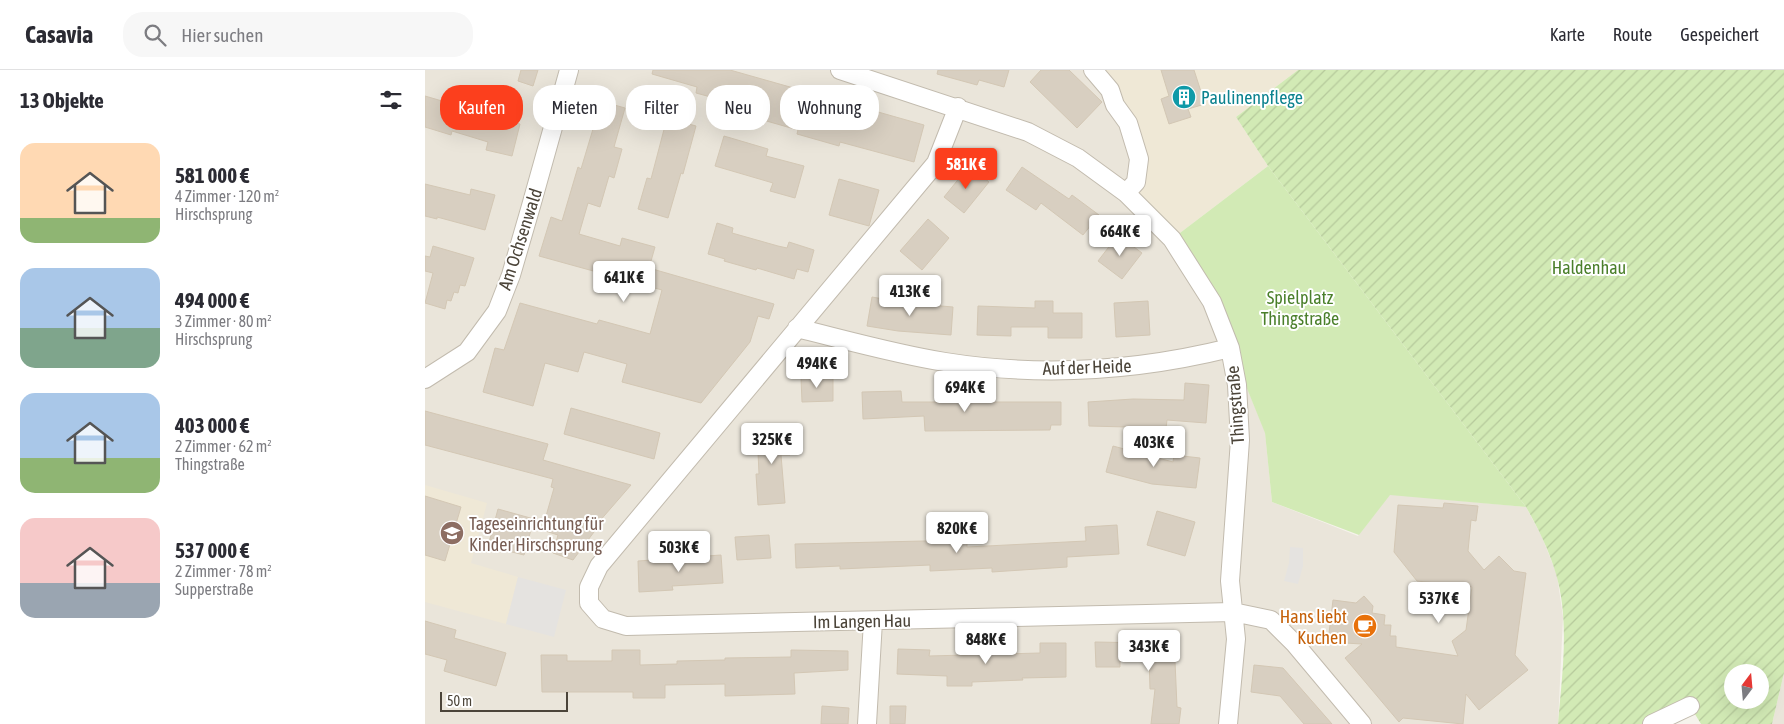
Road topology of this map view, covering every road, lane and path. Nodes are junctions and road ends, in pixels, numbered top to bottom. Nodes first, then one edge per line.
1 (569, 70) edge
2 (840, 70) edge
3 (1093, 70) edge
4 (958, 107) junction
5 (1127, 193) junction
6 (797, 328) junction
7 (1230, 348) junction
8 (425, 379) edge
9 (1233, 612) junction
10 (873, 621) junction
11 (1690, 706) dead end
12 (867, 724) edge
13 (1228, 724) edge
14 (1362, 724) edge
15 (1651, 724) edge

1 - 8 street, Am Ochsenwald
2 - 4 street, Thingstraße
3 - 5 street
4 - 5 street, Thingstraße
4 - 6 street
5 - 7 street, Thingstraße
6 - 7 street, Auf der Heide
6 - 10 street, Im Langen Hau
7 - 9 street, Thingstraße
9 - 10 street, Im Langen Hau
9 - 13 street, Thingstraße
9 - 14 street, Im Langen Hau
10 - 12 street
11 - 15 street

